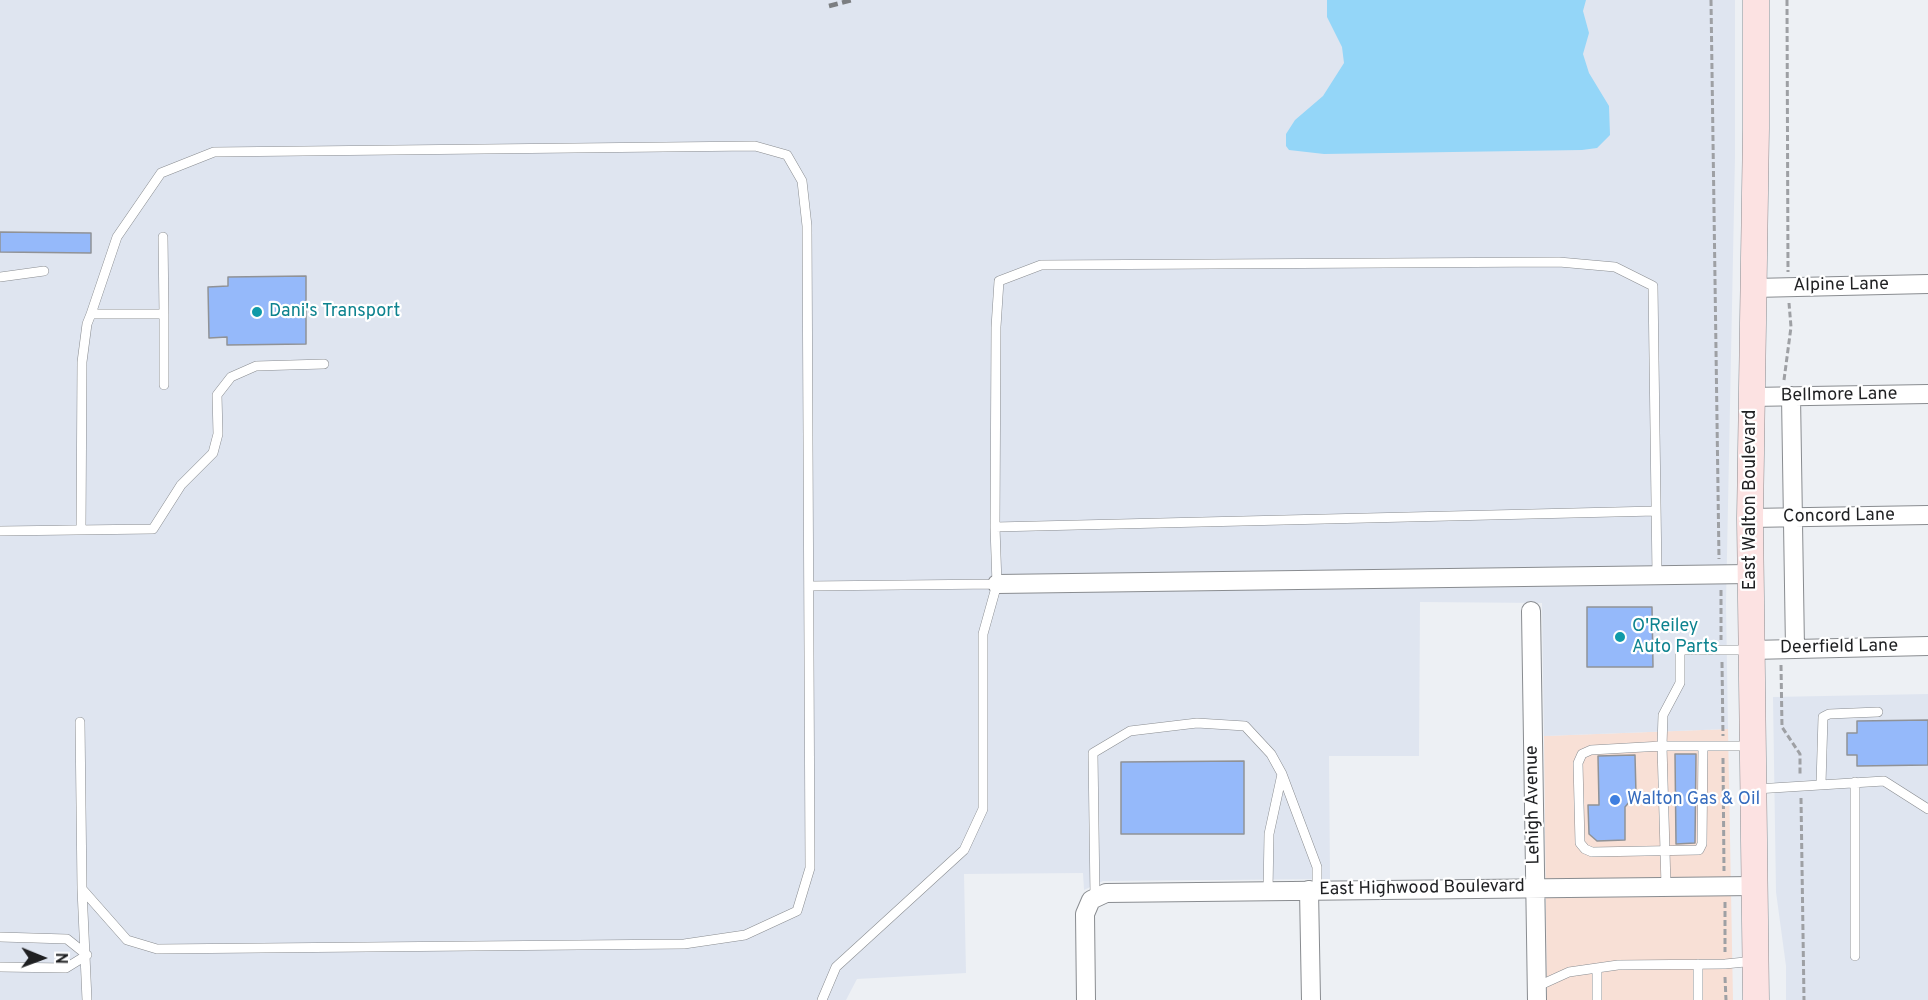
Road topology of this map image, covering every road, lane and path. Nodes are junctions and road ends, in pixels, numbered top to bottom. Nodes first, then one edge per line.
1 (1711, 0) edge
2 (1756, 0) edge
3 (163, 237) dead end
4 (44, 271) dead end
5 (0, 277) edge
6 (1928, 285) edge
7 (1754, 288) junction
8 (91, 314) junction
9 (164, 314) junction
10 (324, 364) dead end
11 (164, 385) dead end
12 (1928, 394) edge
13 (1791, 396) junction
14 (1751, 397) junction
15 (1656, 511) junction
16 (1928, 516) edge
17 (1750, 518) junction
18 (1793, 518) junction
19 (995, 527) junction
20 (81, 529) junction
21 (0, 531) edge
22 (1720, 574) junction
23 (1750, 574) junction
24 (1657, 575) junction
25 (997, 584) junction
26 (809, 586) junction
27 (1531, 611) dead end
28 (1928, 646) edge
29 (1722, 649) junction
30 (1795, 649) junction
31 (1751, 650) junction
32 (1878, 712) dead end
33 (80, 722) dead end
34 (1662, 746) junction
35 (1703, 746) junction
36 (1723, 746) junction
37 (1752, 746) junction
38 (1282, 774) junction
39 (1855, 782) junction
40 (1821, 784) junction
41 (1753, 789) junction
42 (1928, 809) edge
43 (1665, 852) junction
44 (1666, 886) junction
45 (1724, 886) junction
46 (1754, 886) junction
47 (1535, 888) junction
48 (82, 889) junction
49 (1313, 890) junction
50 (1268, 891) junction
51 (1093, 898) junction
52 (0, 937) edge
53 (87, 955) junction
54 (1855, 956) dead end
55 (1755, 961) junction
56 (1698, 964) junction
57 (1725, 964) junction
58 (0, 967) edge
59 (1597, 968) junction
60 (1537, 994) edge
61 (87, 1000) edge
62 (824, 1000) edge
63 (1086, 1000) edge
64 (1311, 1000) edge
65 (1597, 1000) edge
66 (1698, 1000) edge
67 (1726, 1000) edge
68 (1743, 1000) edge
69 (1756, 1000) edge

1 - 22 path
2 - 7 main road, East Walton Boulevard
3 - 9 lane
4 - 5 lane
6 - 7 street, Alpine Lane
7 - 14 main road, East Walton Boulevard
8 - 9 lane
8 - 20 lane
8 - 26 lane
9 - 11 lane
10 - 20 lane
12 - 13 street, Bellmore Lane
13 - 14 street, Bellmore Lane
13 - 18 street
14 - 17 main road, East Walton Boulevard
15 - 19 lane
15 - 19 lane
15 - 24 lane
16 - 18 street, Concord Lane
17 - 18 street, Concord Lane
17 - 23 main road, East Walton Boulevard
18 - 30 street
19 - 25 lane
20 - 21 lane
22 - 23 street
22 - 24 street
22 - 29 path
23 - 31 main road, East Walton Boulevard
24 - 25 street
25 - 26 lane
25 - 62 lane
26 - 48 lane
27 - 47 street, Lehigh Avenue
28 - 30 street, Deerfield Lane
29 - 31 lane
29 - 34 lane
29 - 36 path
30 - 31 street, Deerfield Lane
31 - 37 main road, East Walton Boulevard
32 - 40 lane
33 - 48 lane
34 - 35 lane
34 - 43 lane
34 - 43 lane
35 - 36 lane
35 - 43 lane
36 - 37 lane
36 - 45 path
37 - 41 main road, East Walton Boulevard
38 - 49 lane
38 - 50 lane
38 - 51 lane
39 - 40 lane
39 - 42 lane
39 - 54 lane
40 - 41 lane
41 - 46 main road, East Walton Boulevard
43 - 44 lane
44 - 45 street, East Highwood Boulevard
44 - 47 street, East Highwood Boulevard
45 - 46 street, East Highwood Boulevard
45 - 57 path
46 - 55 main road, East Walton Boulevard
47 - 49 street, East Highwood Boulevard
47 - 60 street, Lehigh Avenue
48 - 53 lane
49 - 50 street, East Highwood Boulevard
49 - 64 street
50 - 51 street, East Highwood Boulevard
51 - 63 street
52 - 53 lane
53 - 58 lane
53 - 61 lane
55 - 57 lane
55 - 69 main road, East Walton Boulevard
56 - 57 lane
56 - 59 lane
56 - 66 lane
57 - 67 path
59 - 60 lane
59 - 65 lane
68 - 69 lane

